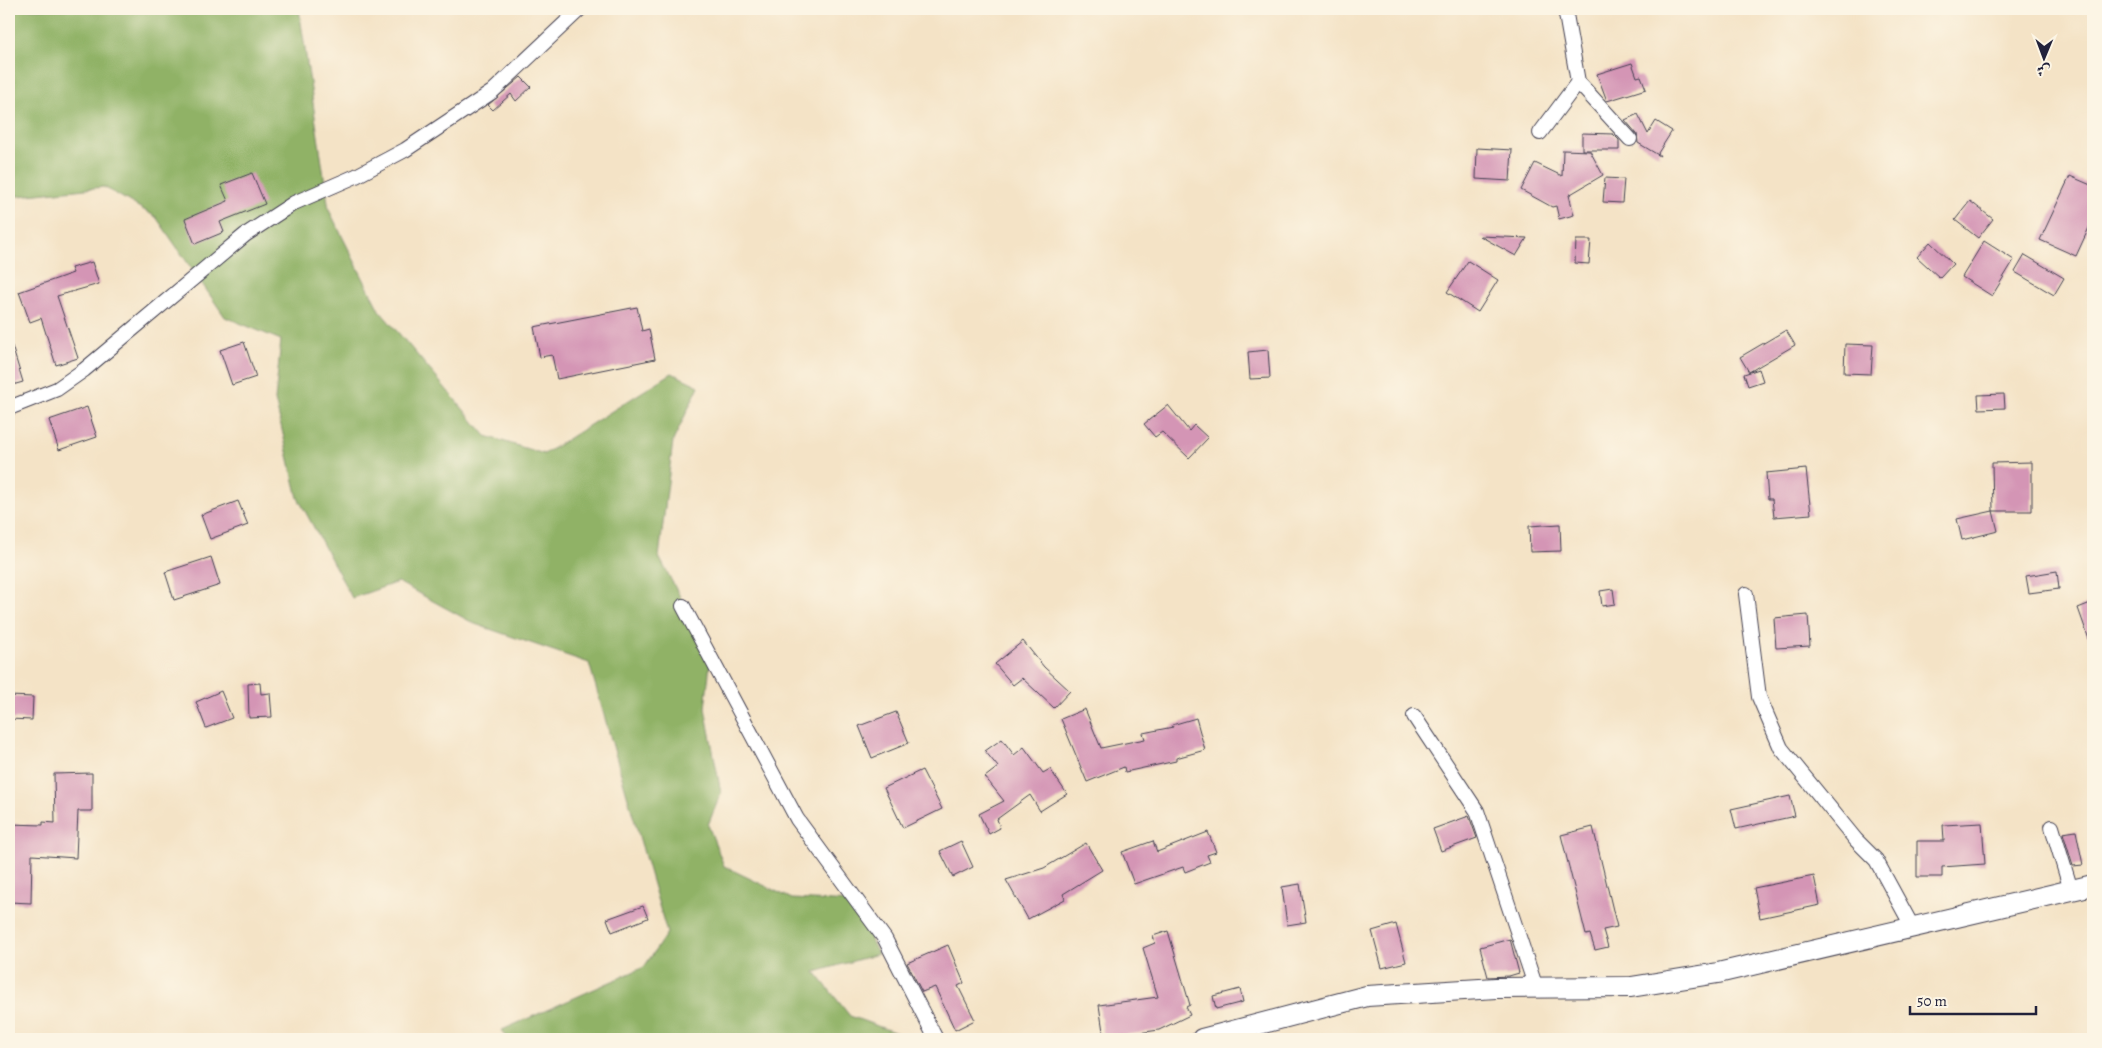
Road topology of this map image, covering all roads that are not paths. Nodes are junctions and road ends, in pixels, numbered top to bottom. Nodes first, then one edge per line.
1 (580, 9) edge
2 (1565, 9) edge
3 (1578, 82) junction
4 (1540, 133) dead end
5 (1630, 139) dead end
6 (9, 408) edge
7 (1746, 594) dead end
8 (683, 606) dead end
9 (1414, 716) dead end
10 (2052, 827) dead end
11 (2093, 885) edge
12 (2071, 890) junction
13 (1914, 928) junction
14 (1536, 988) junction
15 (936, 1039) edge
16 (1202, 1039) edge

1 - 6 street
2 - 3 street
3 - 4 street
3 - 5 street
7 - 13 street
8 - 15 street
9 - 14 street
10 - 12 street
11 - 12 street
12 - 13 street
13 - 14 street
14 - 16 street

